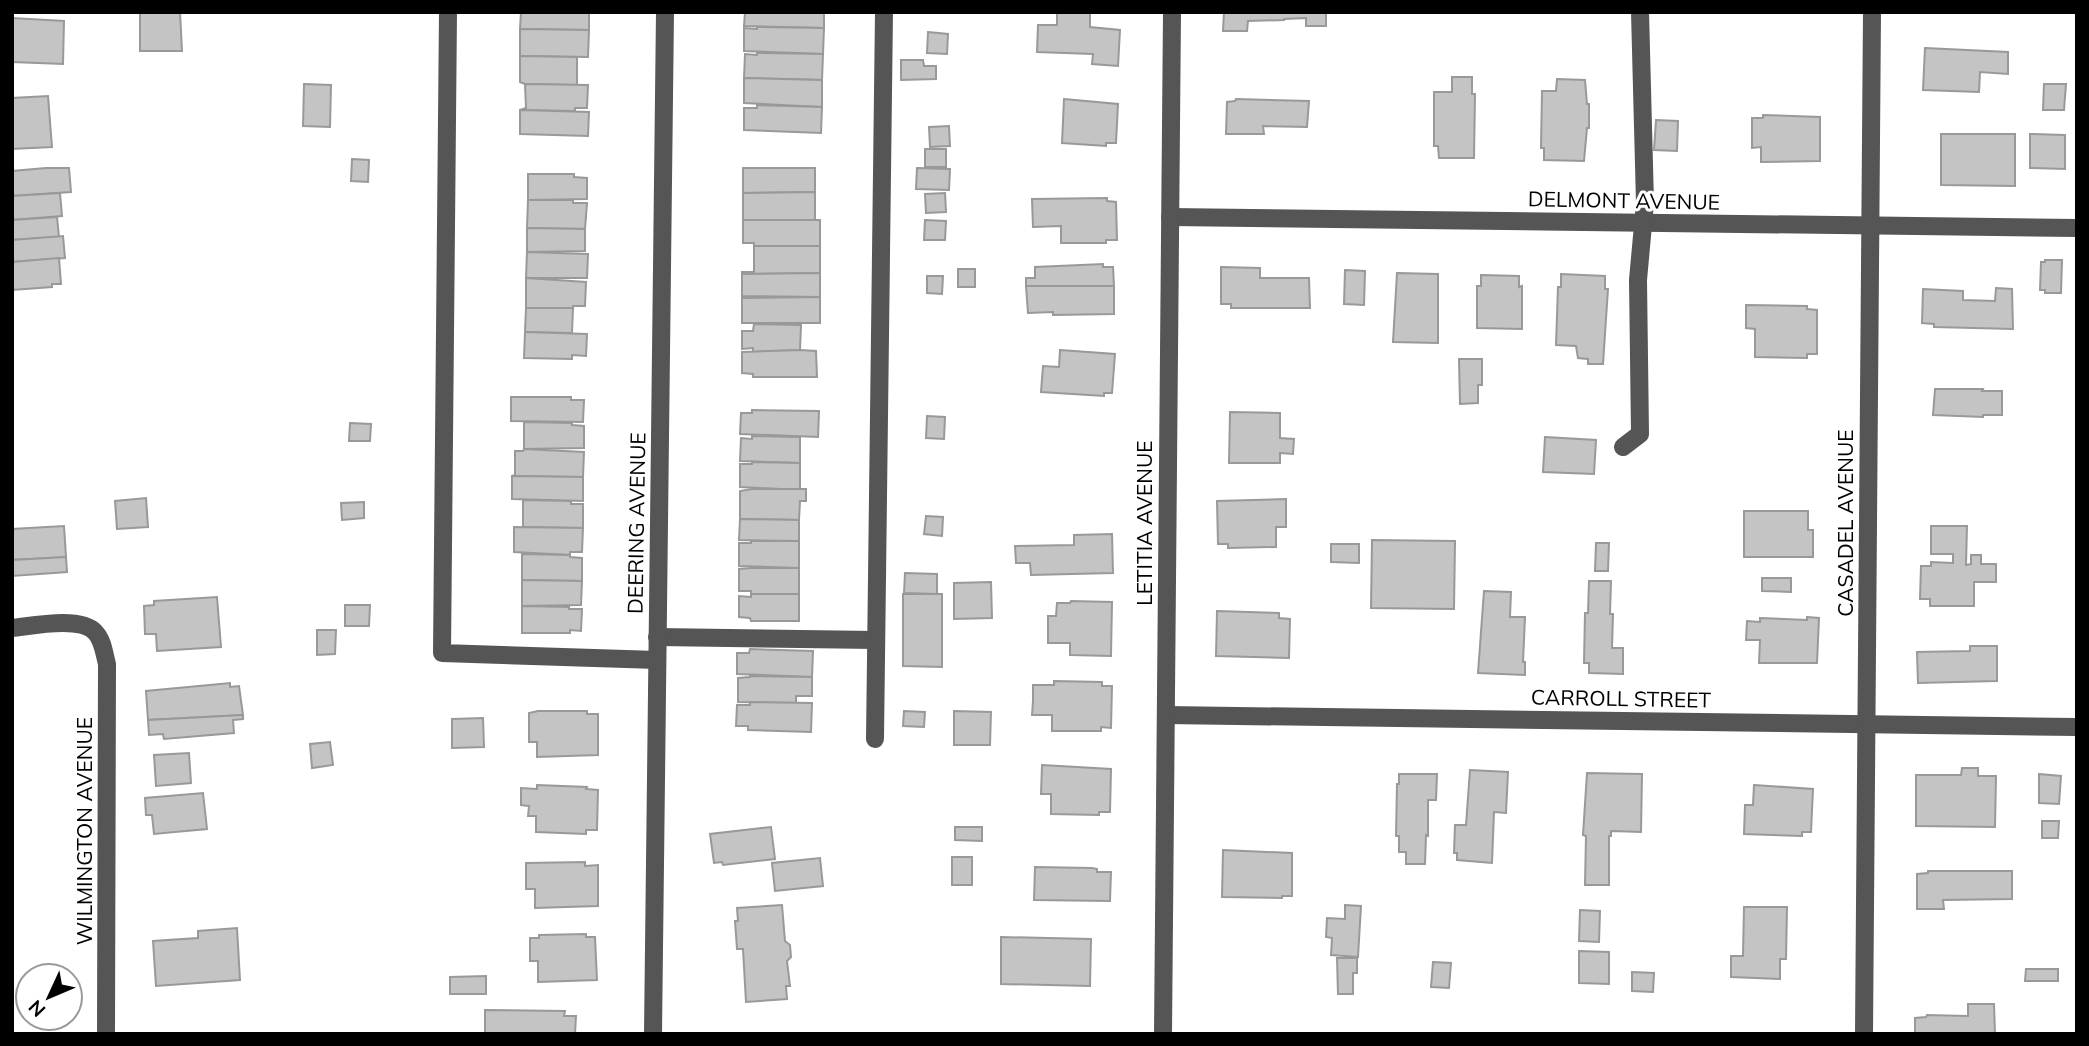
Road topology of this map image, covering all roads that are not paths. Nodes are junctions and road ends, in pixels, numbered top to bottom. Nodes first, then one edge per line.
1 (448, 12) edge
2 (665, 12) edge
3 (884, 12) edge
4 (1172, 12) edge
5 (1640, 12) edge
6 (1872, 12) edge
7 (1170, 217) junction
8 (1642, 222) junction
9 (1871, 225) junction
10 (2077, 228) edge
11 (1623, 447) dead end
12 (12, 628) edge
13 (657, 637) junction
14 (876, 640) junction
15 (657, 660) junction
16 (1166, 715) junction
17 (1866, 724) junction
18 (2077, 727) edge
19 (875, 739) dead end
20 (106, 1034) edge
21 (653, 1034) edge
22 (1163, 1034) edge
23 (1864, 1034) edge

1 - 15 street
2 - 13 street, DEERING AVENUE
3 - 14 street
4 - 7 street, LETITIA AVENUE
5 - 8 street
6 - 9 street, CASADEL AVENUE
7 - 8 street, DELMONT AVENUE
7 - 16 street, LETITIA AVENUE
8 - 9 street, DELMONT AVENUE
8 - 11 street
9 - 10 street, DELMONT AVENUE
9 - 17 street, CASADEL AVENUE
12 - 20 street, WILMINGTON AVENUE
13 - 14 street
13 - 15 street, DEERING AVENUE
14 - 19 street
15 - 21 street, DEERING AVENUE
16 - 17 street, CARROLL STREET
16 - 22 street, LETITIA AVENUE
17 - 18 street, CARROLL STREET
17 - 23 street, CASADEL AVENUE

